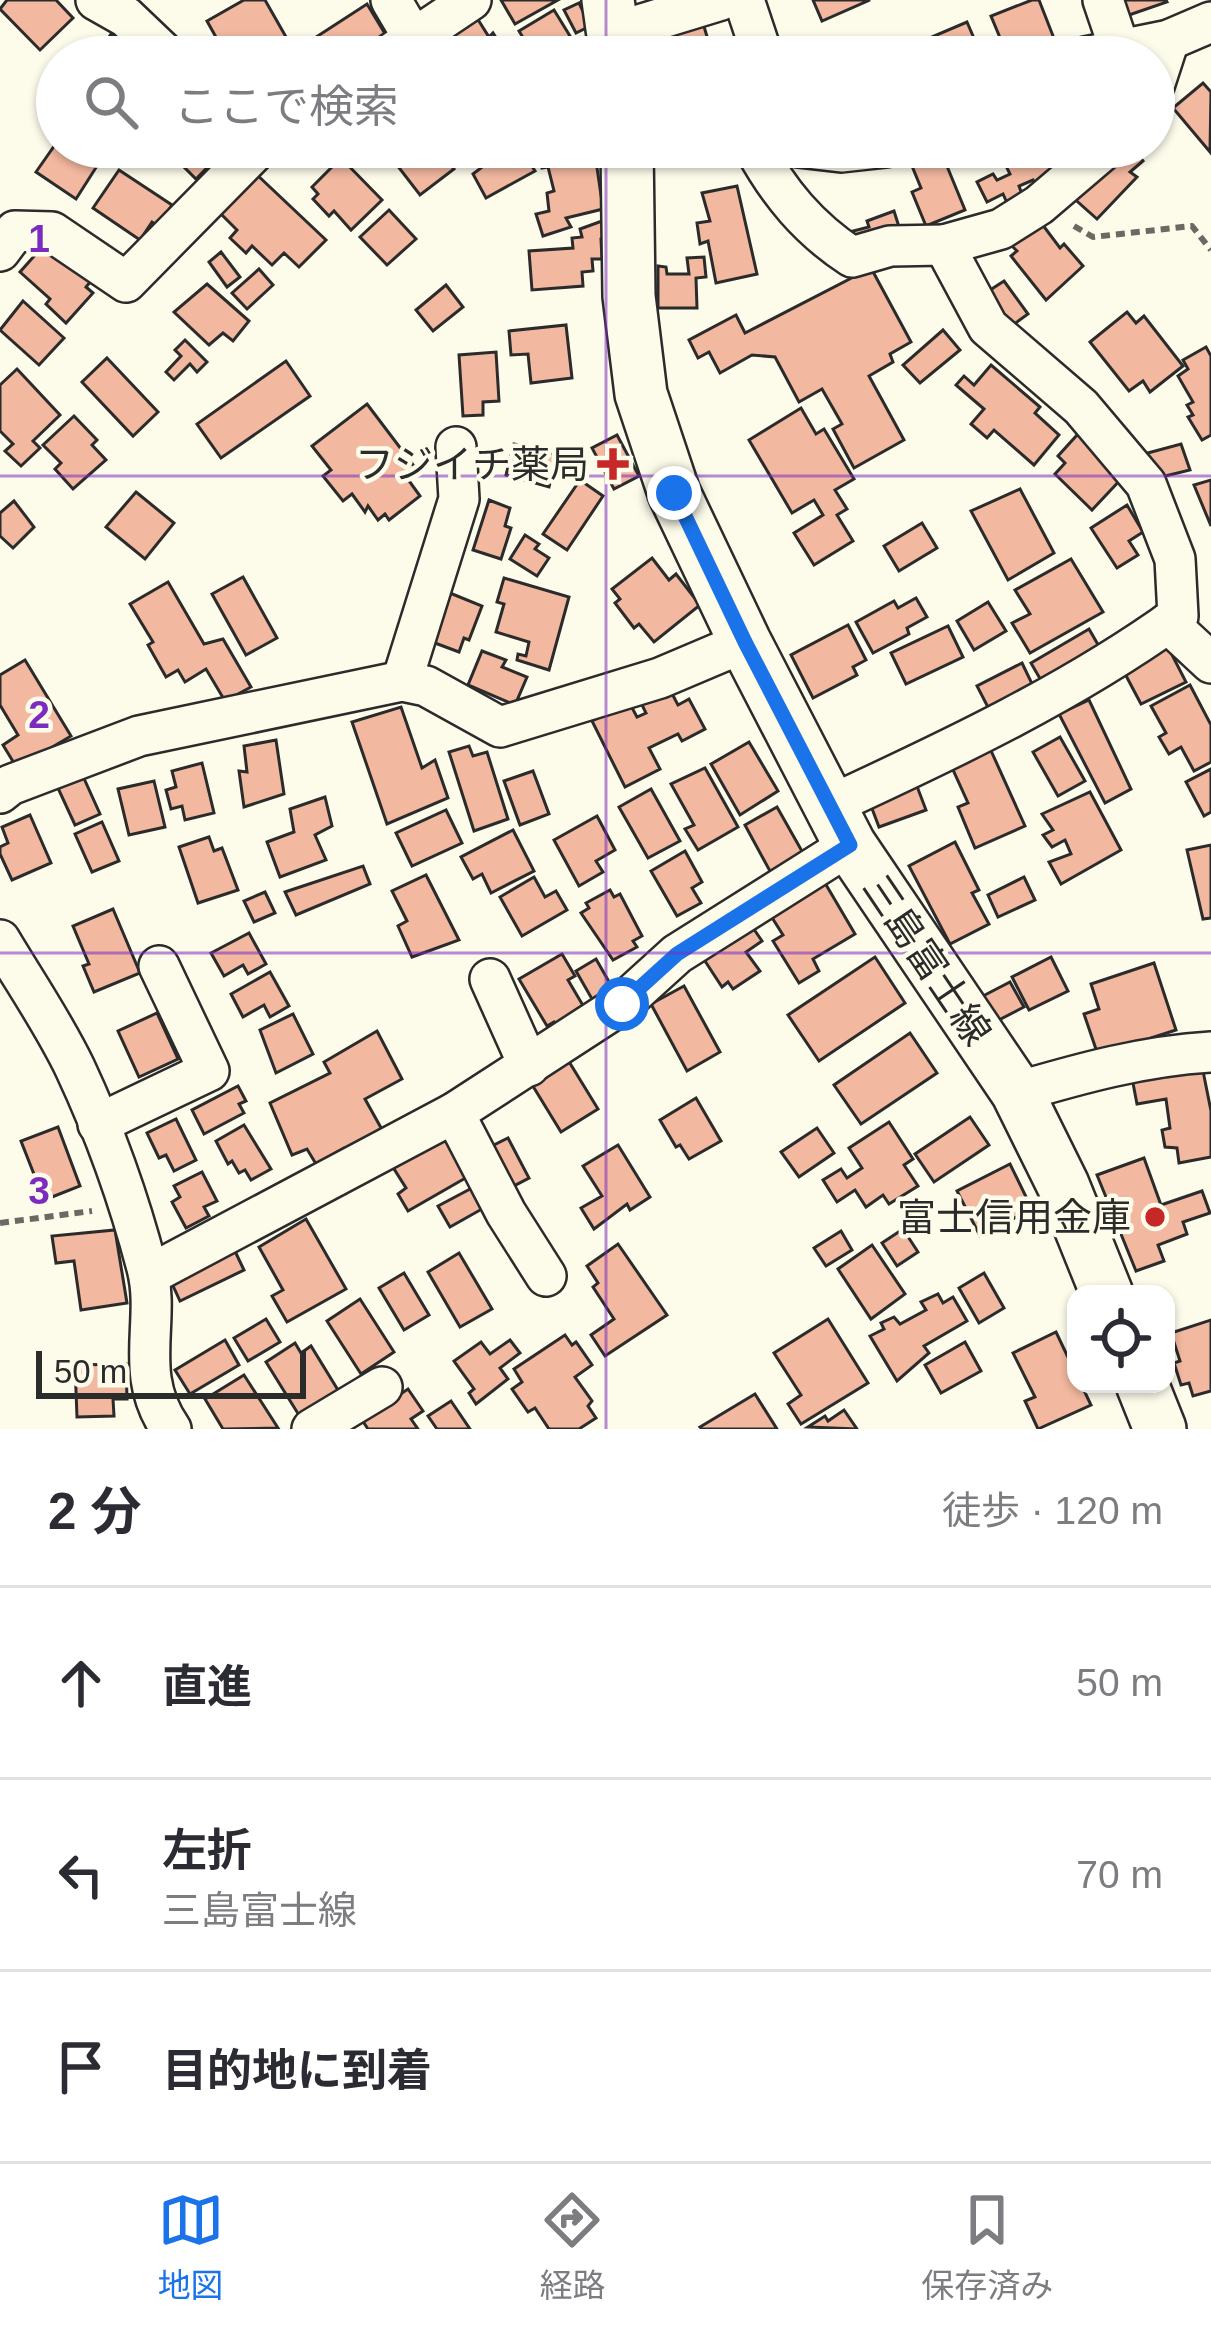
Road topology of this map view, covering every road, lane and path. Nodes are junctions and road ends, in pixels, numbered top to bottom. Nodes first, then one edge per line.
1 (96, 0) edge
2 (392, 0) edge
3 (471, 0) edge
4 (721, 0) edge
5 (744, 0) edge
6 (1102, 0) edge
7 (1211, 22) edge
8 (612, 30) edge
9 (146, 36) edge
10 (398, 36) edge
11 (418, 36) edge
12 (756, 36) edge
13 (1102, 36) edge
14 (1175, 37) edge
15 (239, 168) edge
16 (627, 168) edge
17 (766, 168) edge
18 (1082, 168) edge
19 (1039, 205) junction
20 (944, 245) junction
21 (1211, 250) edge
22 (0, 251) edge
23 (456, 447) dead end
24 (1168, 623) junction
25 (745, 642) junction
26 (1211, 663) edge
27 (402, 681) junction
28 (0, 793) edge
29 (840, 825) junction
30 (0, 940) edge
31 (159, 966) dead end
32 (490, 979) dead end
33 (1211, 1052) edge
34 (529, 1066) junction
35 (1017, 1092) junction
36 (454, 1113) junction
37 (98, 1124) junction
38 (129, 1206) junction
39 (0, 1223) edge
40 (149, 1275) junction
41 (546, 1276) dead end
42 (1103, 1285) edge
43 (382, 1387) dead end
44 (1146, 1393) edge
45 (171, 1429) edge
46 (313, 1429) edge
47 (1160, 1429) edge

1 - 9 street
2 - 10 street
3 - 11 street
4 - 8 street
5 - 12 street
6 - 13 street
7 - 14 street
15 - 22 street
16 - 25 main road, 三島富士線
17 - 20 street
18 - 19 street
19 - 20 street
19 - 21 path
20 - 24 street
23 - 27 street
24 - 26 street
24 - 29 street
25 - 27 street
25 - 29 main road, 三島富士線
27 - 28 street
29 - 34 street
29 - 35 main road, 三島富士線
30 - 37 street
31 - 37 street
32 - 34 street
33 - 35 street
34 - 36 street
35 - 42 main road, 三島富士線
36 - 40 street
36 - 41 street
37 - 38 street
38 - 39 path
38 - 40 street
40 - 45 street
43 - 46 street
44 - 47 main road

